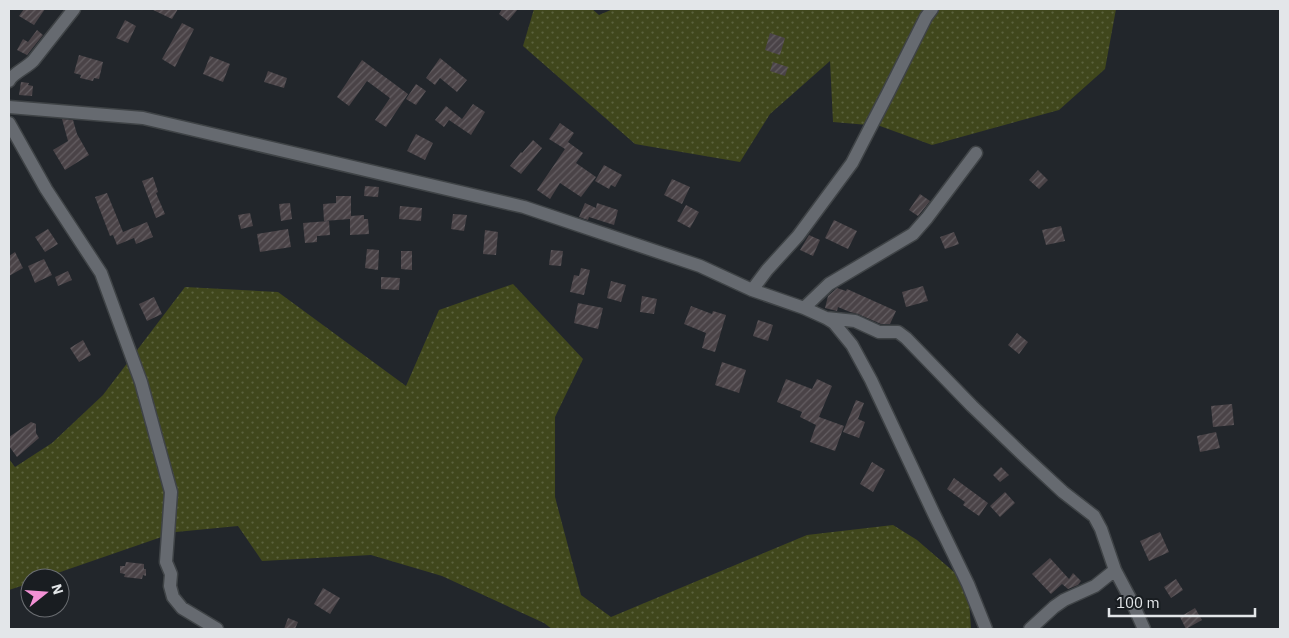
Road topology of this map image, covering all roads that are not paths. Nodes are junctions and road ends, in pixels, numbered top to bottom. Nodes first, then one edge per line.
1 (74, 9) edge
2 (932, 9) edge
3 (9, 81) edge
4 (9, 107) edge
5 (9, 123) edge
6 (976, 153) dead end
7 (752, 290) junction
8 (804, 308) junction
9 (826, 318) junction
10 (1115, 570) junction
11 (218, 629) edge
12 (986, 629) edge
13 (1030, 629) edge
14 (1144, 629) edge

1 - 3 street
2 - 7 street
4 - 7 street
5 - 11 street
6 - 8 street
7 - 8 street
8 - 9 street
9 - 10 street
9 - 12 street
10 - 13 street
10 - 14 street

